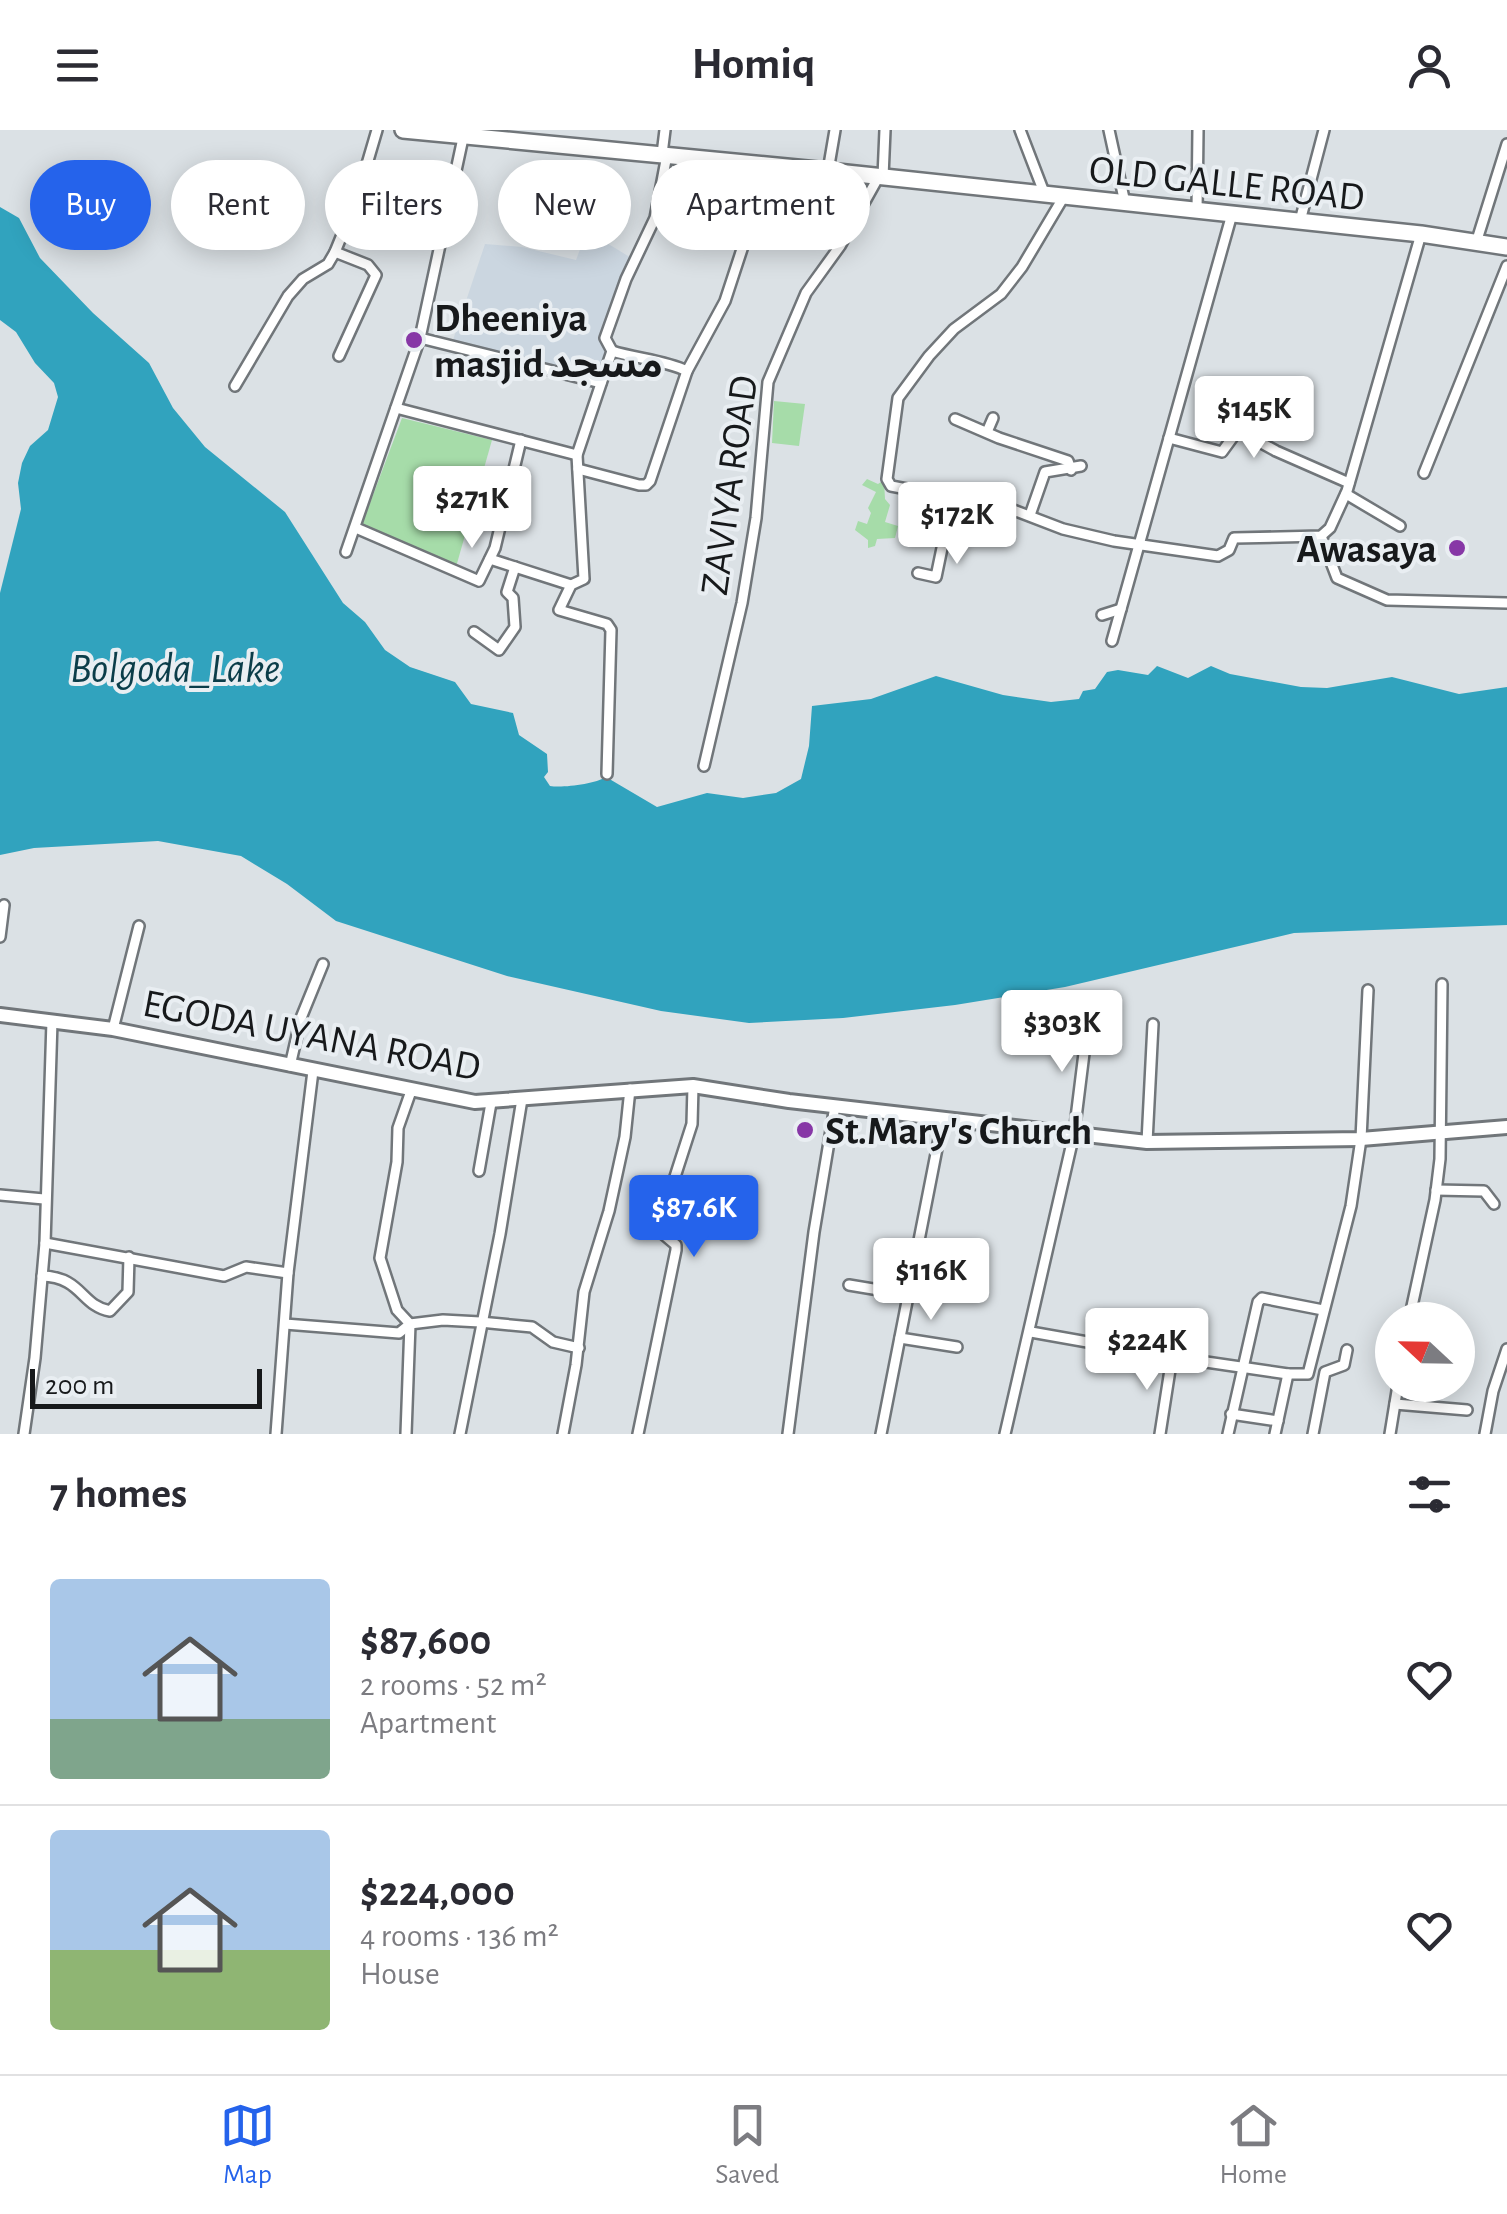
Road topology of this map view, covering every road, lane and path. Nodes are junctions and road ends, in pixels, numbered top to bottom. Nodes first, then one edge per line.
1 (377, 130) edge
2 (402, 130) edge
3 (666, 130) edge
4 (835, 130) edge
5 (885, 130) edge
6 (1020, 130) edge
7 (1110, 130) edge
8 (1198, 130) edge
9 (1324, 130) edge
10 (560, 137) edge
11 (464, 138) junction
12 (1507, 144) edge
13 (664, 155) junction
14 (721, 160) edge
15 (830, 160) edge
16 (870, 175) edge
17 (881, 176) junction
18 (1045, 195) junction
19 (1064, 198) junction
20 (1125, 203) junction
21 (1198, 211) junction
22 (1232, 214) junction
23 (1300, 221) junction
24 (1421, 234) junction
25 (1476, 243) junction
26 (1507, 247) edge
27 (742, 250) edge
28 (335, 252) junction
29 (1507, 266) edge
30 (420, 338) junction
31 (612, 351) junction
32 (338, 356) dead end
33 (687, 371) junction
34 (601, 383) junction
35 (235, 386) dead end
36 (396, 408) junction
37 (993, 418) dead end
38 (956, 419) dead end
39 (987, 432) junction
40 (1169, 438) junction
41 (521, 440) junction
42 (577, 454) junction
43 (578, 470) junction
44 (1424, 473) dead end
45 (1349, 483) junction
46 (1346, 494) junction
47 (952, 500) junction
48 (1033, 517) junction
49 (1400, 526) dead end
50 (356, 528) junction
51 (1030, 531) dead end
52 (1321, 536) junction
53 (1139, 544) junction
54 (346, 552) dead end
55 (490, 559) junction
56 (515, 568) junction
57 (918, 573) dead end
58 (571, 585) junction
59 (1507, 603) edge
60 (1121, 608) junction
61 (1102, 615) dead end
62 (474, 632) dead end
63 (1112, 641) dead end
64 (704, 766) dead end
65 (607, 774) dead end
66 (4, 905) dead end
67 (139, 926) dead end
68 (0, 937) edge
69 (323, 964) dead end
70 (1442, 984) dead end
71 (1368, 990) dead end
72 (0, 1015) edge
73 (52, 1021) junction
74 (1088, 1021) dead end
75 (1153, 1024) dead end
76 (114, 1030) junction
77 (290, 1066) junction
78 (313, 1071) junction
79 (693, 1086) junction
80 (630, 1089) junction
81 (412, 1091) junction
82 (522, 1099) junction
83 (491, 1102) junction
84 (835, 1106) junction
85 (944, 1118) junction
86 (1507, 1126) edge
87 (1441, 1131) junction
88 (1074, 1134) junction
89 (1361, 1139) junction
90 (1146, 1142) junction
91 (479, 1171) dead end
92 (1436, 1190) junction
93 (0, 1195) edge
94 (44, 1199) junction
95 (1494, 1204) dead end
96 (44, 1243) junction
97 (129, 1256) junction
98 (288, 1273) junction
99 (42, 1276) junction
100 (849, 1285) dead end
101 (908, 1295) junction
102 (1413, 1302) edge
103 (1323, 1310) junction
104 (480, 1322) junction
105 (285, 1324) junction
106 (410, 1324) junction
107 (1031, 1332) junction
108 (900, 1338) junction
109 (957, 1347) dead end
110 (578, 1348) junction
111 (1507, 1349) edge
112 (1347, 1350) dead end
113 (1172, 1357) junction
114 (1244, 1368) junction
115 (1288, 1374) junction
116 (1395, 1404) joint
117 (1467, 1410) dead end
118 (1232, 1414) junction
119 (1278, 1421) junction
120 (24, 1434) edge
121 (276, 1434) edge
122 (406, 1434) edge
123 (460, 1434) edge
124 (563, 1434) edge
125 (638, 1434) edge
126 (788, 1434) edge
127 (881, 1434) edge
128 (1005, 1434) edge
129 (1160, 1434) edge
130 (1228, 1434) edge
131 (1275, 1434) edge
132 (1313, 1434) edge
133 (1390, 1434) edge
134 (1485, 1434) edge

1 - 28 street
2 - 11 highway, OLD GALLE ROAD
3 - 13 street
4 - 15 street
5 - 17 street
6 - 18 street
7 - 20 street
8 - 21 street
9 - 23 street
10 - 11 highway, OLD GALLE ROAD
10 - 13 highway, OLD GALLE ROAD
11 - 30 street
12 - 25 street
13 - 14 highway, OLD GALLE ROAD
13 - 31 street
16 - 17 highway, OLD GALLE ROAD
17 - 18 highway, OLD GALLE ROAD
17 - 64 street, ZAVIYA ROAD
18 - 19 highway, OLD GALLE ROAD
19 - 20 highway, OLD GALLE ROAD
19 - 47 street
20 - 21 highway, OLD GALLE ROAD
21 - 22 highway, OLD GALLE ROAD
22 - 23 highway, OLD GALLE ROAD
22 - 40 street
23 - 24 highway, OLD GALLE ROAD
24 - 25 highway, OLD GALLE ROAD
24 - 45 street
25 - 26 highway, OLD GALLE ROAD
27 - 33 street
28 - 32 street
28 - 35 street
29 - 44 street
30 - 34 street
30 - 36 street
31 - 33 street
31 - 34 street
33 - 43 street
34 - 42 street
36 - 41 street
36 - 50 street
37 - 39 street
38 - 39 street
39 - 48 street
40 - 45 street
40 - 53 street
41 - 42 street
41 - 55 street
42 - 43 street
43 - 58 street
45 - 46 street
46 - 49 street
46 - 52 street
47 - 48 street
47 - 57 street
48 - 51 street
48 - 53 street
50 - 54 street
50 - 55 street
52 - 53 street
52 - 59 street
53 - 60 street
55 - 56 street
56 - 58 street
56 - 62 street
58 - 65 street
60 - 61 street
60 - 63 street
66 - 68 street
67 - 76 street
69 - 77 street
70 - 87 street
71 - 89 street
72 - 73 main road, EGODA UYANA ROAD
73 - 76 main road, EGODA UYANA ROAD
73 - 94 street
74 - 88 street
75 - 90 street
76 - 77 main road, EGODA UYANA ROAD
77 - 78 main road, EGODA UYANA ROAD
78 - 81 main road, EGODA UYANA ROAD
78 - 98 street
79 - 80 main road, EGODA UYANA ROAD
79 - 84 main road, EGODA UYANA ROAD
79 - 125 street
80 - 82 main road, EGODA UYANA ROAD
80 - 110 street
81 - 83 main road, EGODA UYANA ROAD
81 - 106 street
82 - 83 main road, EGODA UYANA ROAD
82 - 104 street
83 - 91 street
84 - 85 main road, EGODA UYANA ROAD
84 - 126 street
85 - 88 main road, EGODA UYANA ROAD
85 - 101 street
86 - 87 main road, EGODA UYANA ROAD
87 - 89 main road, EGODA UYANA ROAD
87 - 92 street
88 - 90 main road, EGODA UYANA ROAD
88 - 107 street
89 - 90 main road, EGODA UYANA ROAD
89 - 103 street
92 - 95 street
92 - 102 street
93 - 94 street
94 - 96 street
96 - 97 street
96 - 99 street
97 - 98 street
97 - 99 street
98 - 105 street
99 - 120 street
100 - 101 street
101 - 108 street
103 - 114 street
103 - 115 street
104 - 106 street
104 - 110 street
104 - 123 street
105 - 106 street
105 - 121 street
106 - 122 street
107 - 113 street
107 - 128 street
108 - 109 street
108 - 127 street
110 - 124 street
111 - 134 street
112 - 132 street
113 - 114 street
113 - 129 street
114 - 115 street
114 - 118 street
115 - 119 street
116 - 117 street
116 - 133 street
118 - 119 street
118 - 130 street
119 - 131 street

